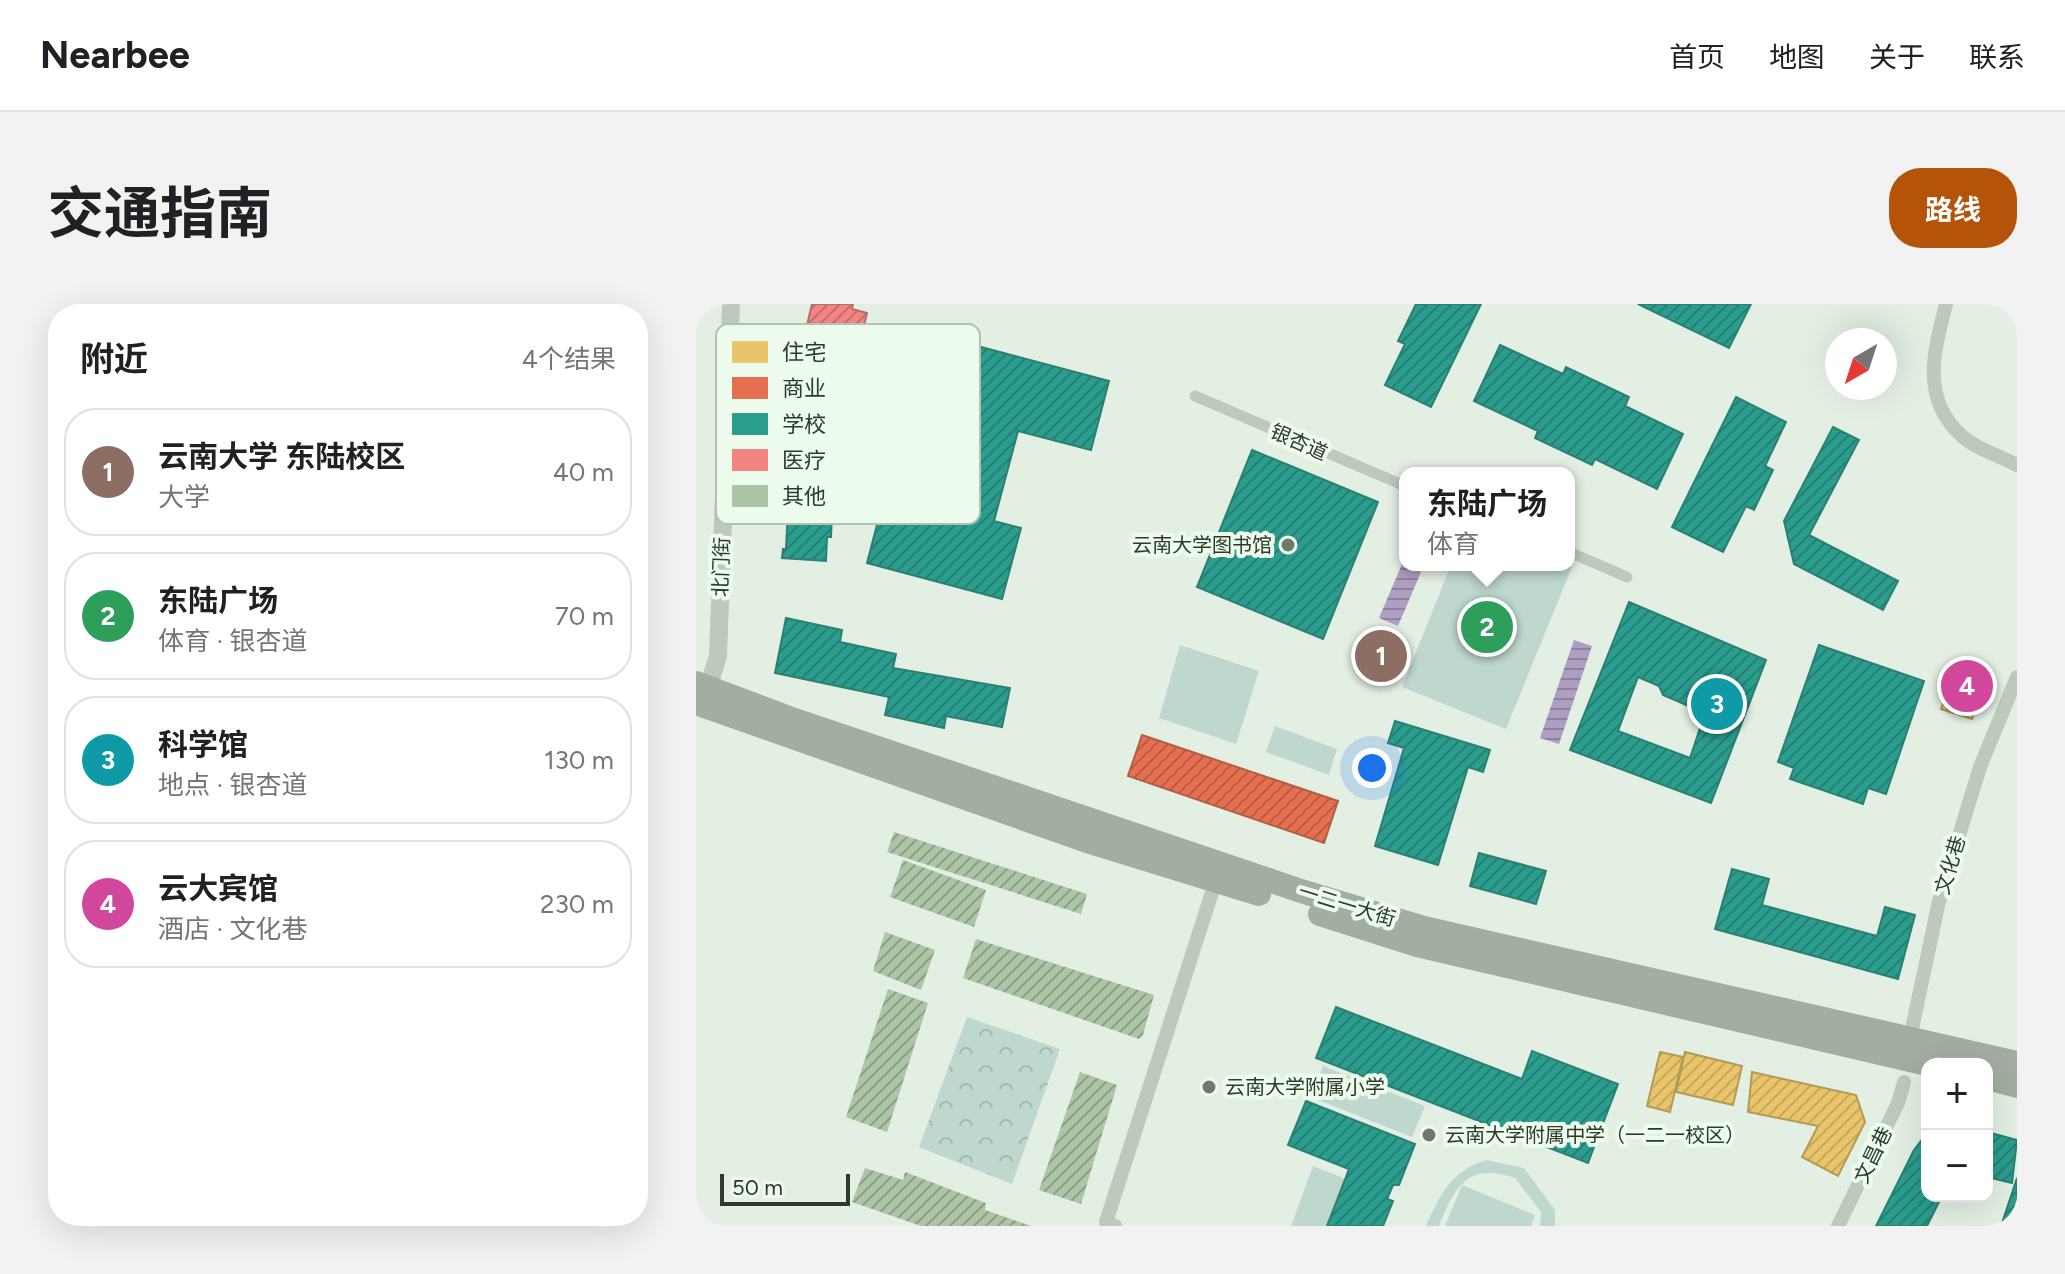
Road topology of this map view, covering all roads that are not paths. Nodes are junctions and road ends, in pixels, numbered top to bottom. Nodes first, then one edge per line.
1 (731, 304) edge
2 (1946, 304) edge
3 (730, 324) edge
4 (1195, 396) dead end
5 (2017, 465) edge
6 (1399, 483) edge
7 (723, 524) edge
8 (1575, 555) edge
9 (1627, 577) dead end
10 (2017, 677) edge
11 (700, 690) edge
12 (1216, 880) junction
13 (1911, 1062) edge
14 (2017, 1063) edge
15 (1993, 1080) edge
16 (2017, 1086) edge
17 (1115, 1226) edge
18 (1838, 1226) edge

1 - 3 street, 北门街
2 - 5 street
4 - 6 street, 银杏道
7 - 11 street, 北门街
8 - 9 street
10 - 13 street, 文化巷
11 - 12 main road, 一二一大街
11 - 13 main road, 一二一大街
12 - 13 main road, 一二一大街
12 - 17 street
13 - 14 main road, 一二一大街
13 - 18 street, 文昌巷
15 - 16 main road

